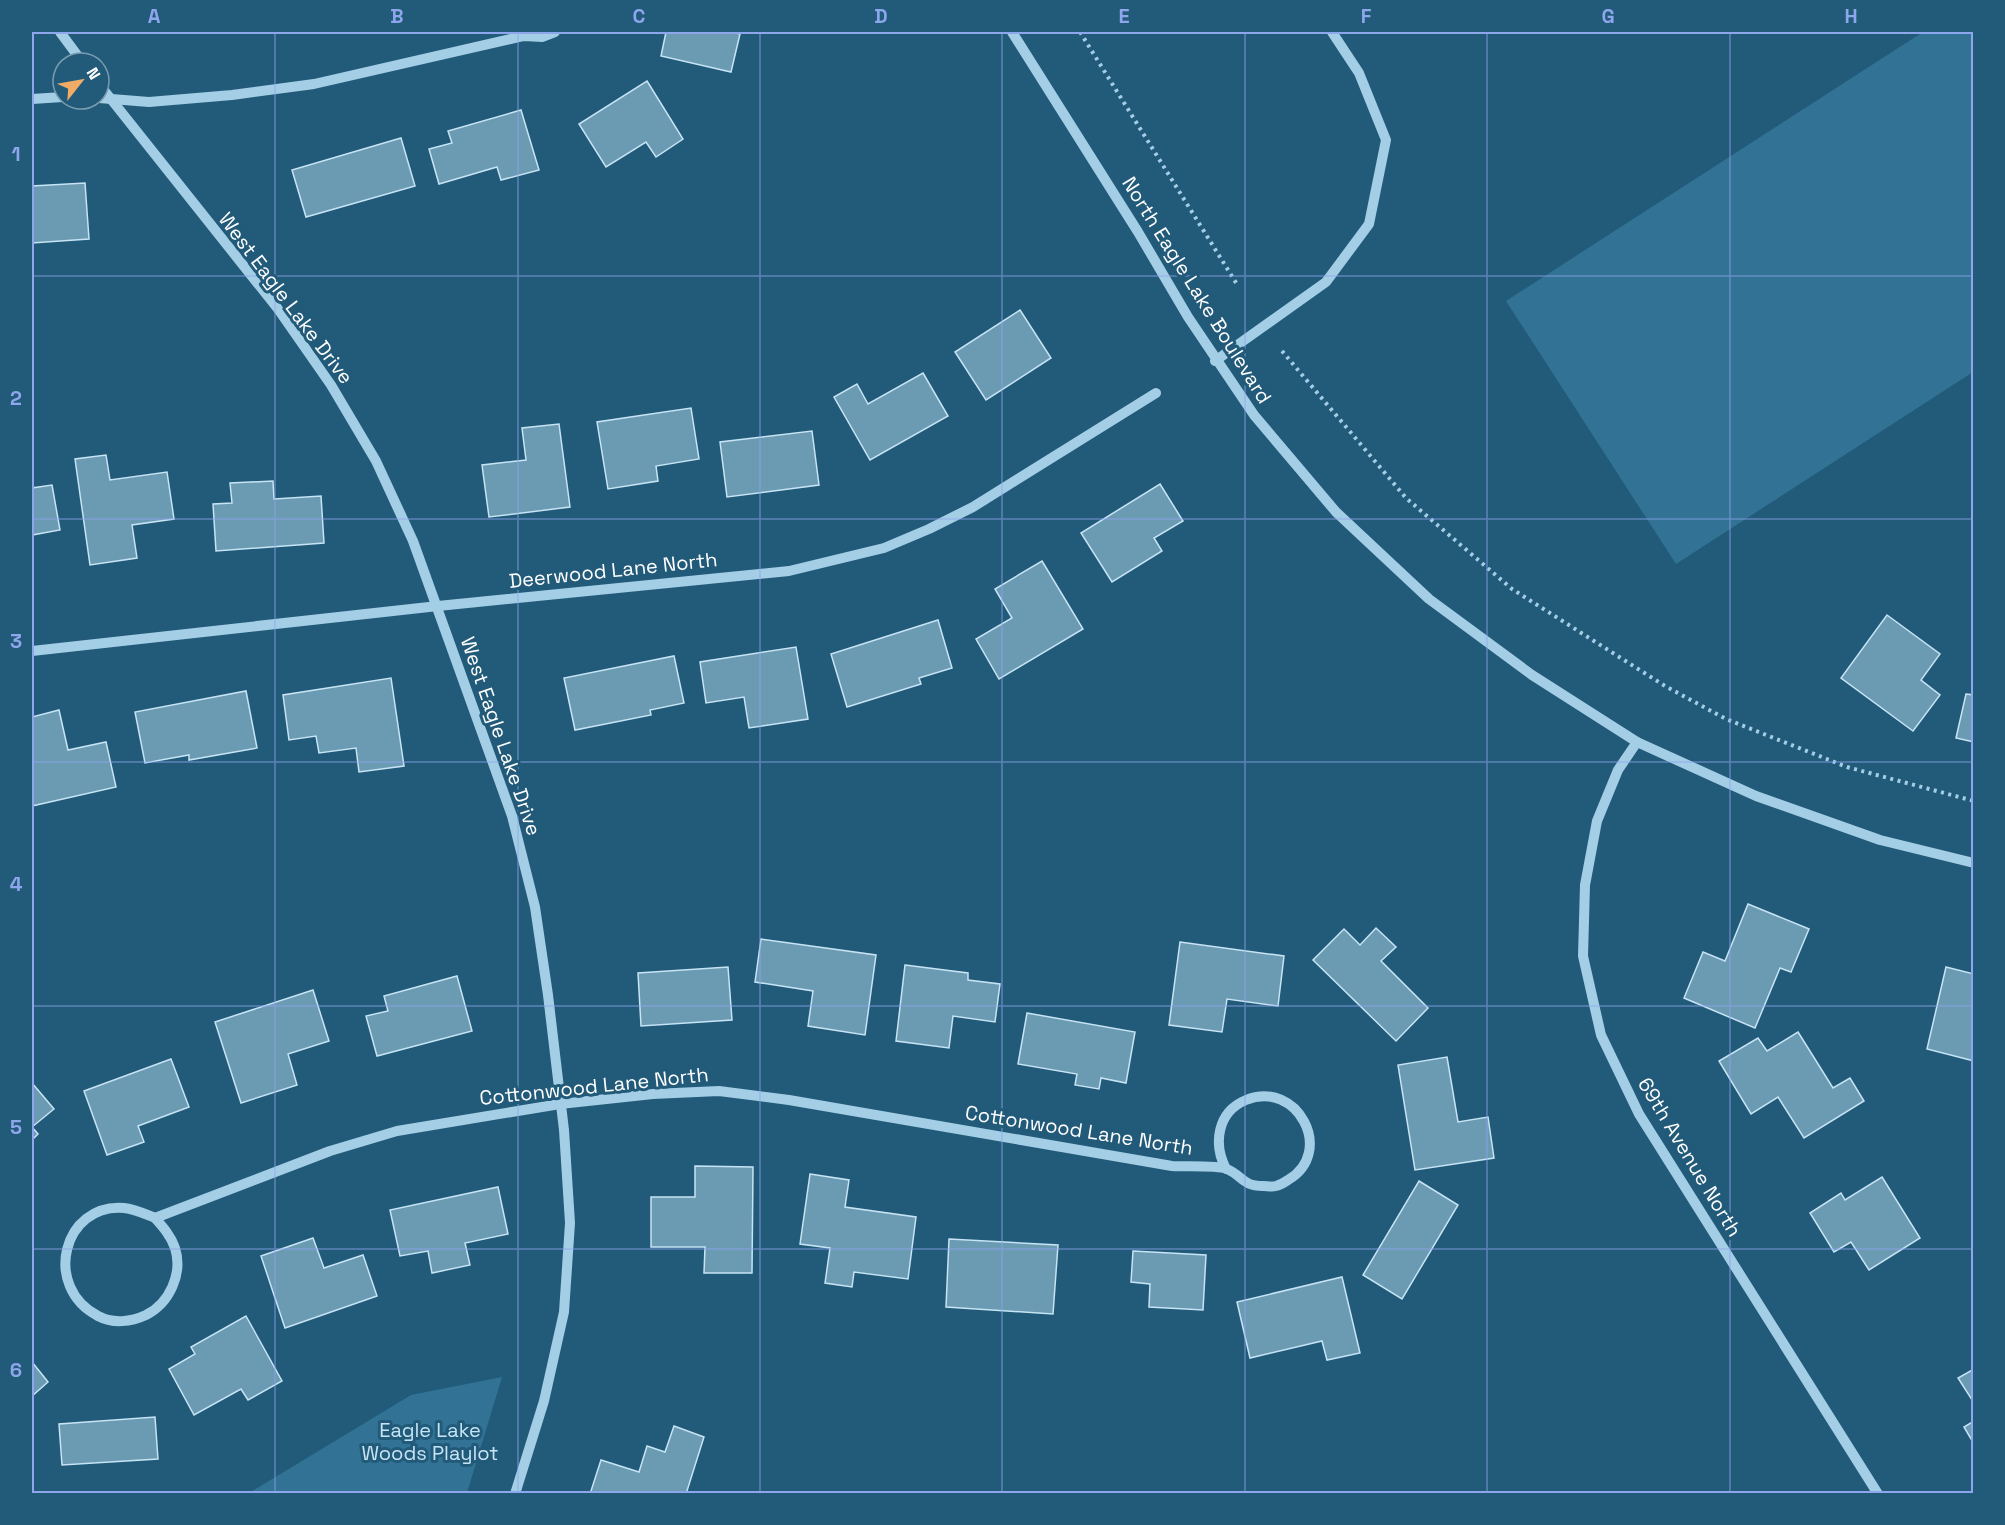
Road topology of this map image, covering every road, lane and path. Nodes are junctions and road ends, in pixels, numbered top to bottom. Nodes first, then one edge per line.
1 (60, 32) edge
2 (555, 32) edge
3 (1012, 32) edge
4 (1080, 32) edge
5 (1332, 32) edge
6 (520, 34) edge
7 (74, 51) edge
8 (51, 98) edge
9 (32, 99) edge
10 (111, 99) edge
11 (111, 106) edge
12 (1238, 286) dead end
13 (1282, 351) dead end
14 (1215, 361) junction
15 (1156, 393) dead end
16 (438, 606) junction
17 (32, 651) edge
18 (1637, 742) junction
19 (1974, 801) edge
20 (1974, 863) edge
21 (560, 1104) junction
22 (1226, 1169) junction
23 (155, 1218) junction
24 (515, 1494) edge
25 (1878, 1494) edge

1 - 7 street
2 - 6 street
3 - 14 street, North Eagle Lake Boulevard
4 - 12 path
5 - 14 street
6 - 10 street
8 - 9 street
11 - 16 street, West Eagle Lake Drive
13 - 19 path
14 - 18 street, North Eagle Lake Boulevard
15 - 16 street, Deerwood Lane North
16 - 17 street, Deerwood Lane North
16 - 21 street, West Eagle Lake Drive
18 - 20 street, North Eagle Lake Boulevard
18 - 25 street, 69th Avenue North
21 - 22 street, Cottonwood Lane North
21 - 23 street, Cottonwood Lane North
21 - 24 street, West Eagle Lake Drive
22 - 22 street, Cottonwood Lane North
23 - 23 street

